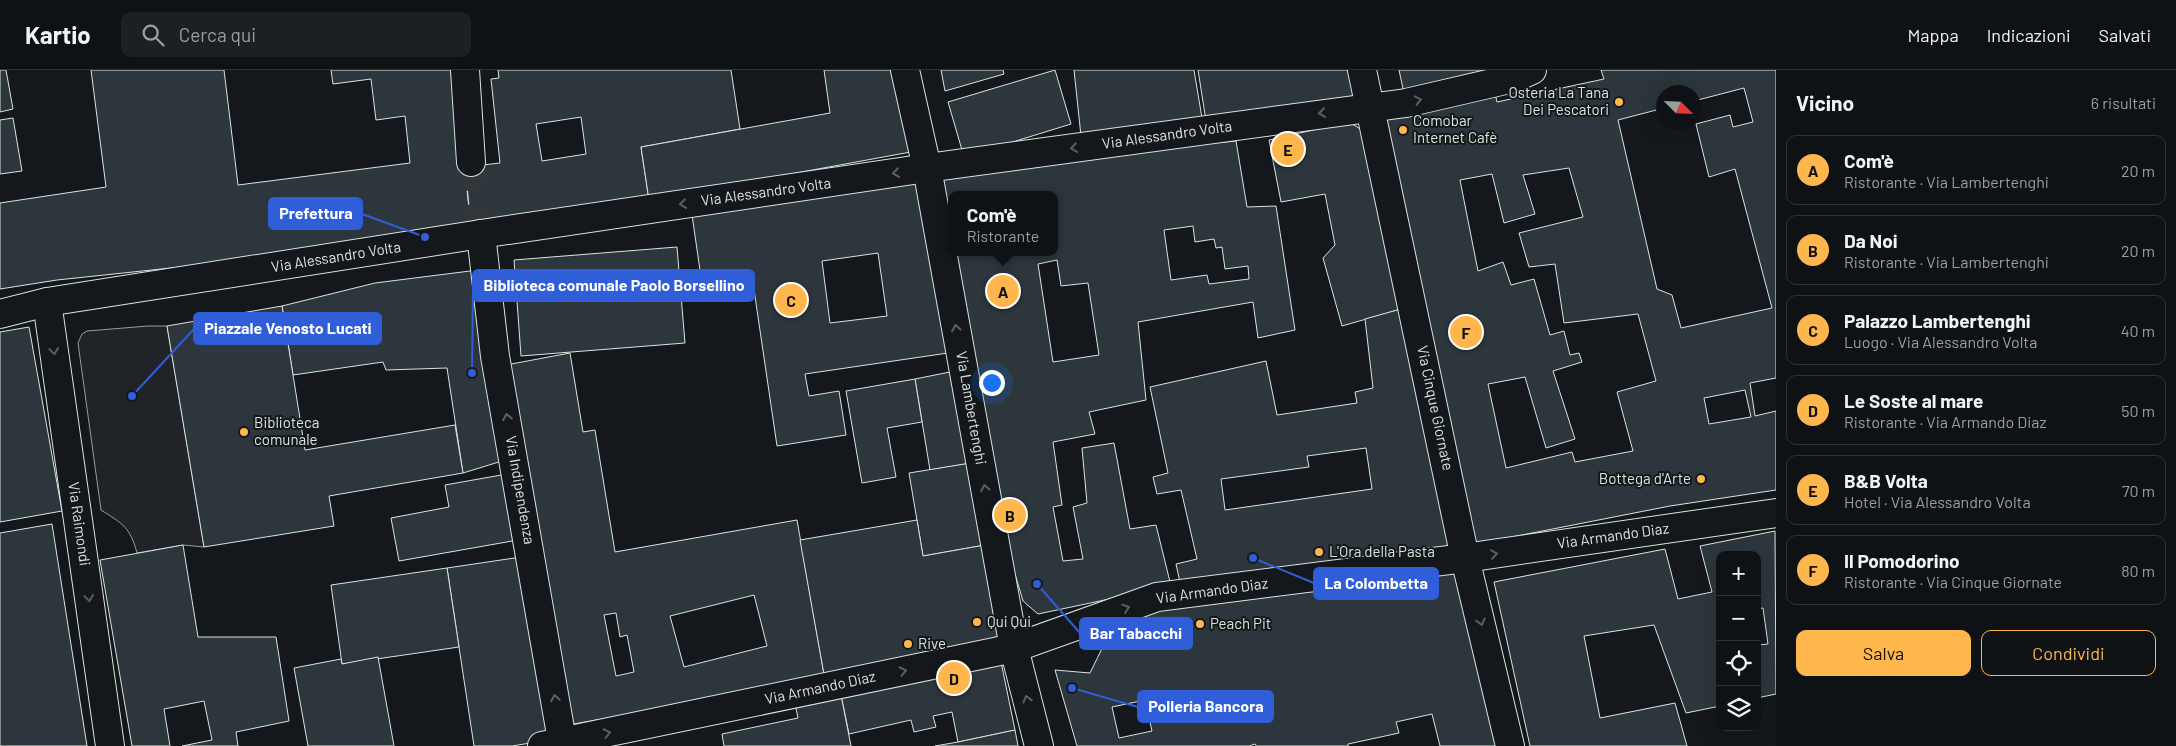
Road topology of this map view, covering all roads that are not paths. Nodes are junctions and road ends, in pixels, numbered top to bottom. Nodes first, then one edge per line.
1 (465, 70) edge
2 (905, 70) edge
3 (1362, 70) edge
4 (1532, 70) edge
5 (1370, 106) junction
6 (471, 162) tunnel mouth
7 (927, 168) junction
8 (480, 234) junction
9 (47, 302) junction
10 (0, 314) edge
11 (1776, 513) edge
12 (1465, 558) junction
13 (1014, 648) junction
14 (556, 745) edge
15 (110, 746) edge
16 (1039, 746) edge
17 (1510, 746) edge

1 - 6 street
2 - 7 street, Via Lambertenghi
3 - 5 street, Via Cinque Giornate
5 -> 4 street, Via Alessandro Volta
5 -> 7 street, Via Alessandro Volta
5 - 12 street, Via Cinque Giornate
7 -> 8 street, Via Alessandro Volta
13 -> 7 street, Via Lambertenghi
8 - 9 street, Via Alessandro Volta
14 -> 8 street, Via Indipendenza
9 - 10 street, Via Alessandro Volta
9 -> 15 street, Via Raimondi
12 -> 11 street, Via Armando Diaz
13 -> 12 street, Via Armando Diaz
12 -> 17 street, Via Cinque Giornate
14 -> 13 street, Via Armando Diaz
16 -> 13 street, Via Lambertenghi

